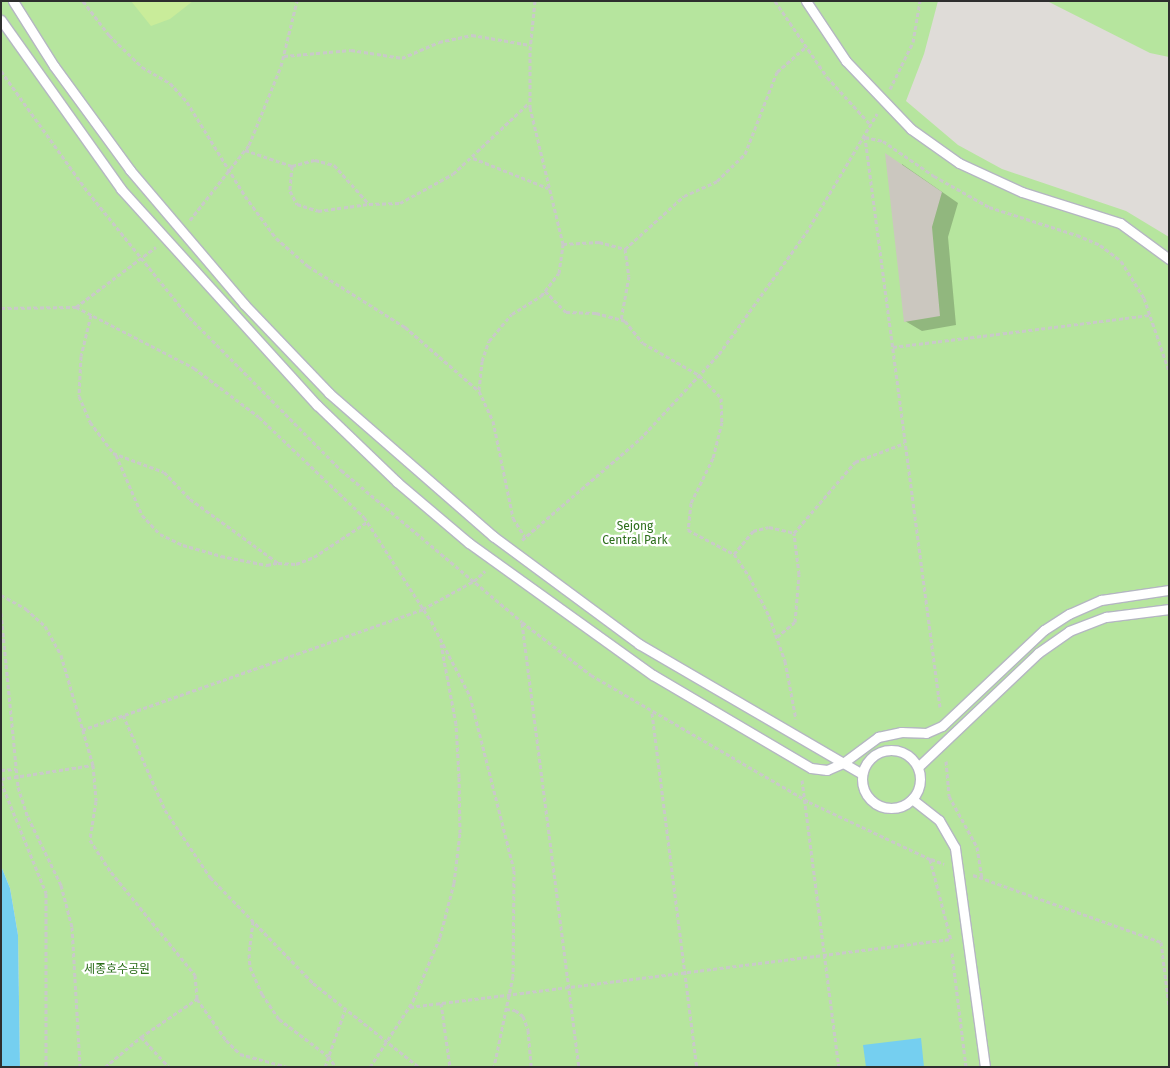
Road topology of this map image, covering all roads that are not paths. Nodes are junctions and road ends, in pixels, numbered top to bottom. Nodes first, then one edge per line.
1 (13, 1) edge
2 (806, 1) edge
3 (1, 20) edge
4 (1169, 260) edge
5 (1169, 590) edge
6 (1169, 610) edge
7 (844, 763) junction
8 (918, 767) junction
9 (862, 774) junction
10 (912, 798) junction
11 (985, 1067) edge

1 - 7 lane
2 - 4 lane
3 - 7 lane
5 - 7 lane
6 - 8 lane
7 - 9 lane
8 - 9 lane
8 - 10 lane
9 - 10 lane
10 - 11 lane

